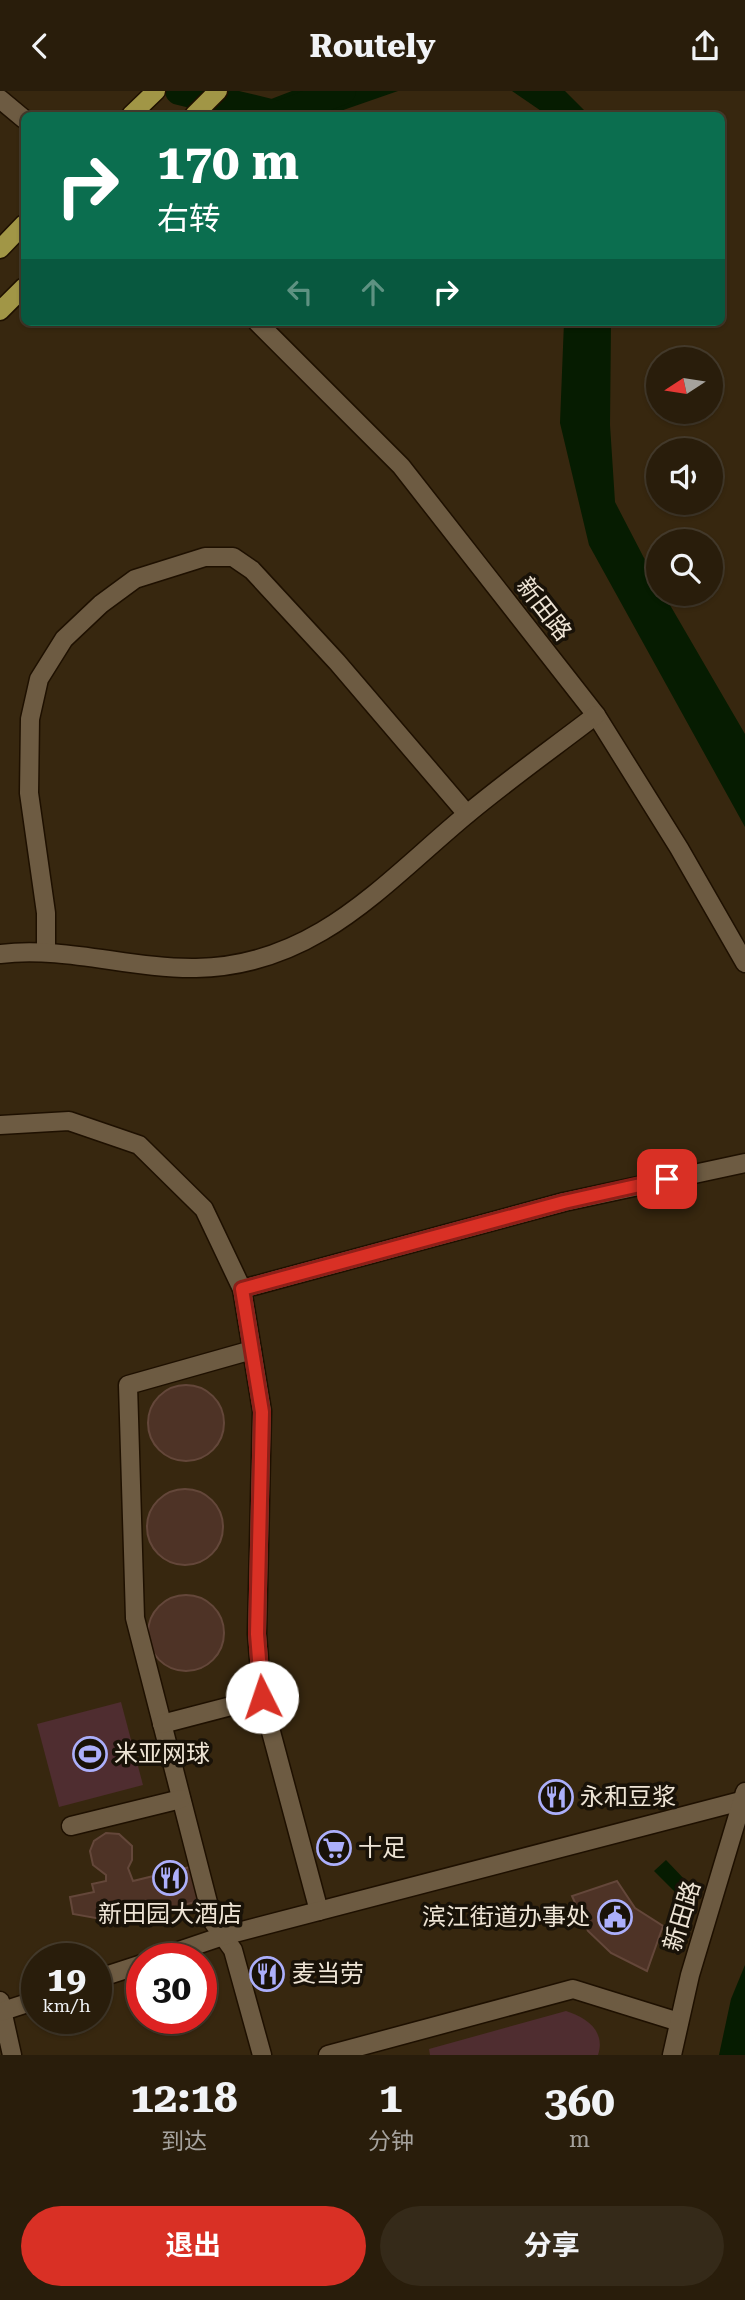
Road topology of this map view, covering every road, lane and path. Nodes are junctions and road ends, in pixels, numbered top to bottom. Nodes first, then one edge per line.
1 (156, 91) edge
2 (218, 91) edge
3 (0, 99) edge
4 (134, 112) edge
5 (197, 112) edge
6 (21, 116) edge
7 (21, 227) edge
8 (0, 249) edge
9 (21, 290) edge
10 (0, 311) edge
11 (261, 326) edge
12 (596, 715) junction
13 (467, 814) junction
14 (46, 952) junction
15 (0, 954) edge
16 (745, 963) edge
17 (0, 1125) edge
18 (745, 1163) edge
19 (242, 1289) junction
20 (252, 1350) junction
21 (262, 1697) junction
22 (162, 1724) junction
23 (181, 1799) junction
24 (744, 1799) edge
25 (71, 1826) dead end
26 (319, 1911) junction
27 (223, 1936) junction
28 (202, 1943) edge
29 (21, 2004) edge
30 (1, 2008) edge
31 (679, 2022) junction
32 (12, 2055) edge
33 (262, 2055) edge
34 (328, 2055) edge
35 (672, 2055) edge

1 - 4 main road
2 - 5 main road
3 - 6 street
7 - 8 main road
9 - 10 main road
11 - 12 street, 新田路
12 - 13 street
12 - 16 street, 新田路
13 - 14 street
13 - 14 street
14 - 15 street
17 - 19 street
18 - 19 street
19 - 20 street
20 - 21 street
20 - 22 street
21 - 22 street
21 - 26 street
22 - 23 street
23 - 25 street
23 - 27 street
24 - 26 street
24 - 31 street, 新田路
26 - 27 street
27 - 28 street
27 - 33 street
29 - 30 street
30 - 32 street
31 - 34 street
31 - 35 street, 新田路

